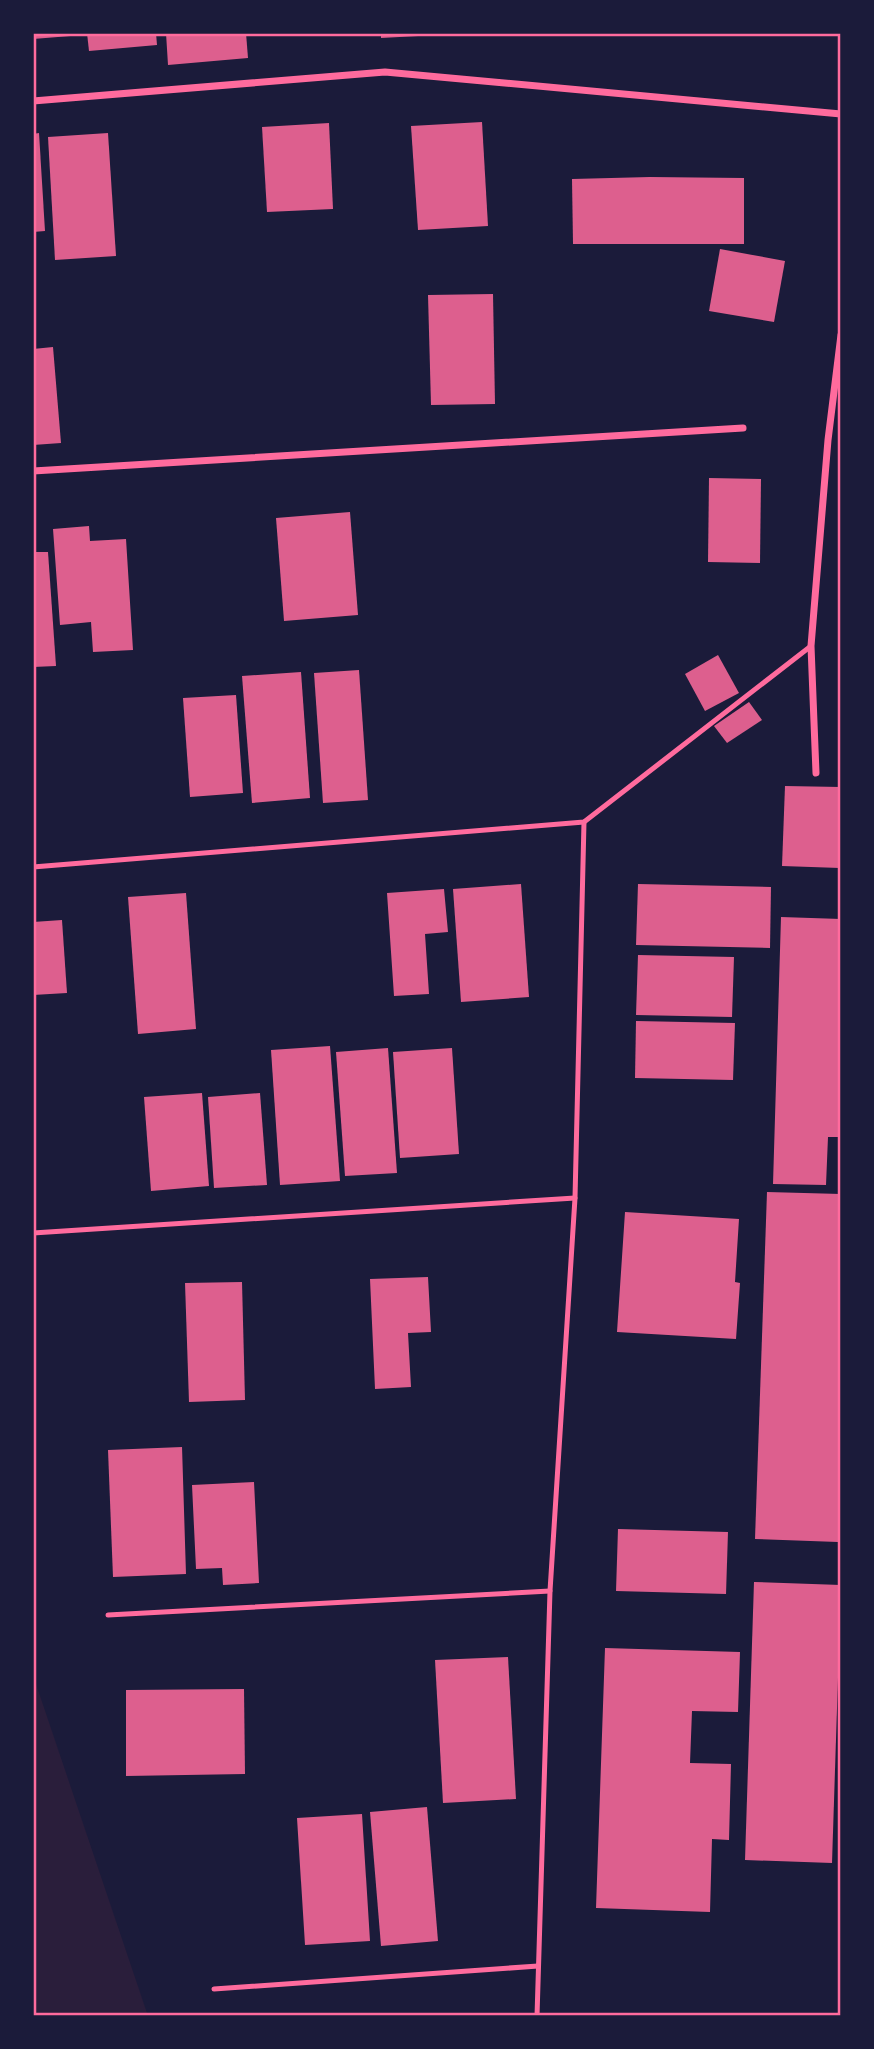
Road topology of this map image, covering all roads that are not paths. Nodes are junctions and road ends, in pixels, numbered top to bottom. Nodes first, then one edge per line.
1 (33, 100) edge
2 (841, 114) edge
3 (841, 335) edge
4 (743, 428) dead end
5 (33, 471) edge
6 (811, 646) junction
7 (816, 773) dead end
8 (584, 822) junction
9 (33, 867) edge
10 (575, 1198) junction
11 (33, 1233) edge
12 (550, 1591) junction
13 (108, 1615) dead end
14 (538, 1966) junction
15 (214, 1989) dead end
16 (537, 2016) edge

1 - 2 street
3 - 6 street
4 - 5 street
6 - 7 street
6 - 8 lane
8 - 9 lane
8 - 10 lane
10 - 11 lane
10 - 12 lane
12 - 13 lane
12 - 14 lane
14 - 15 lane
14 - 16 lane

